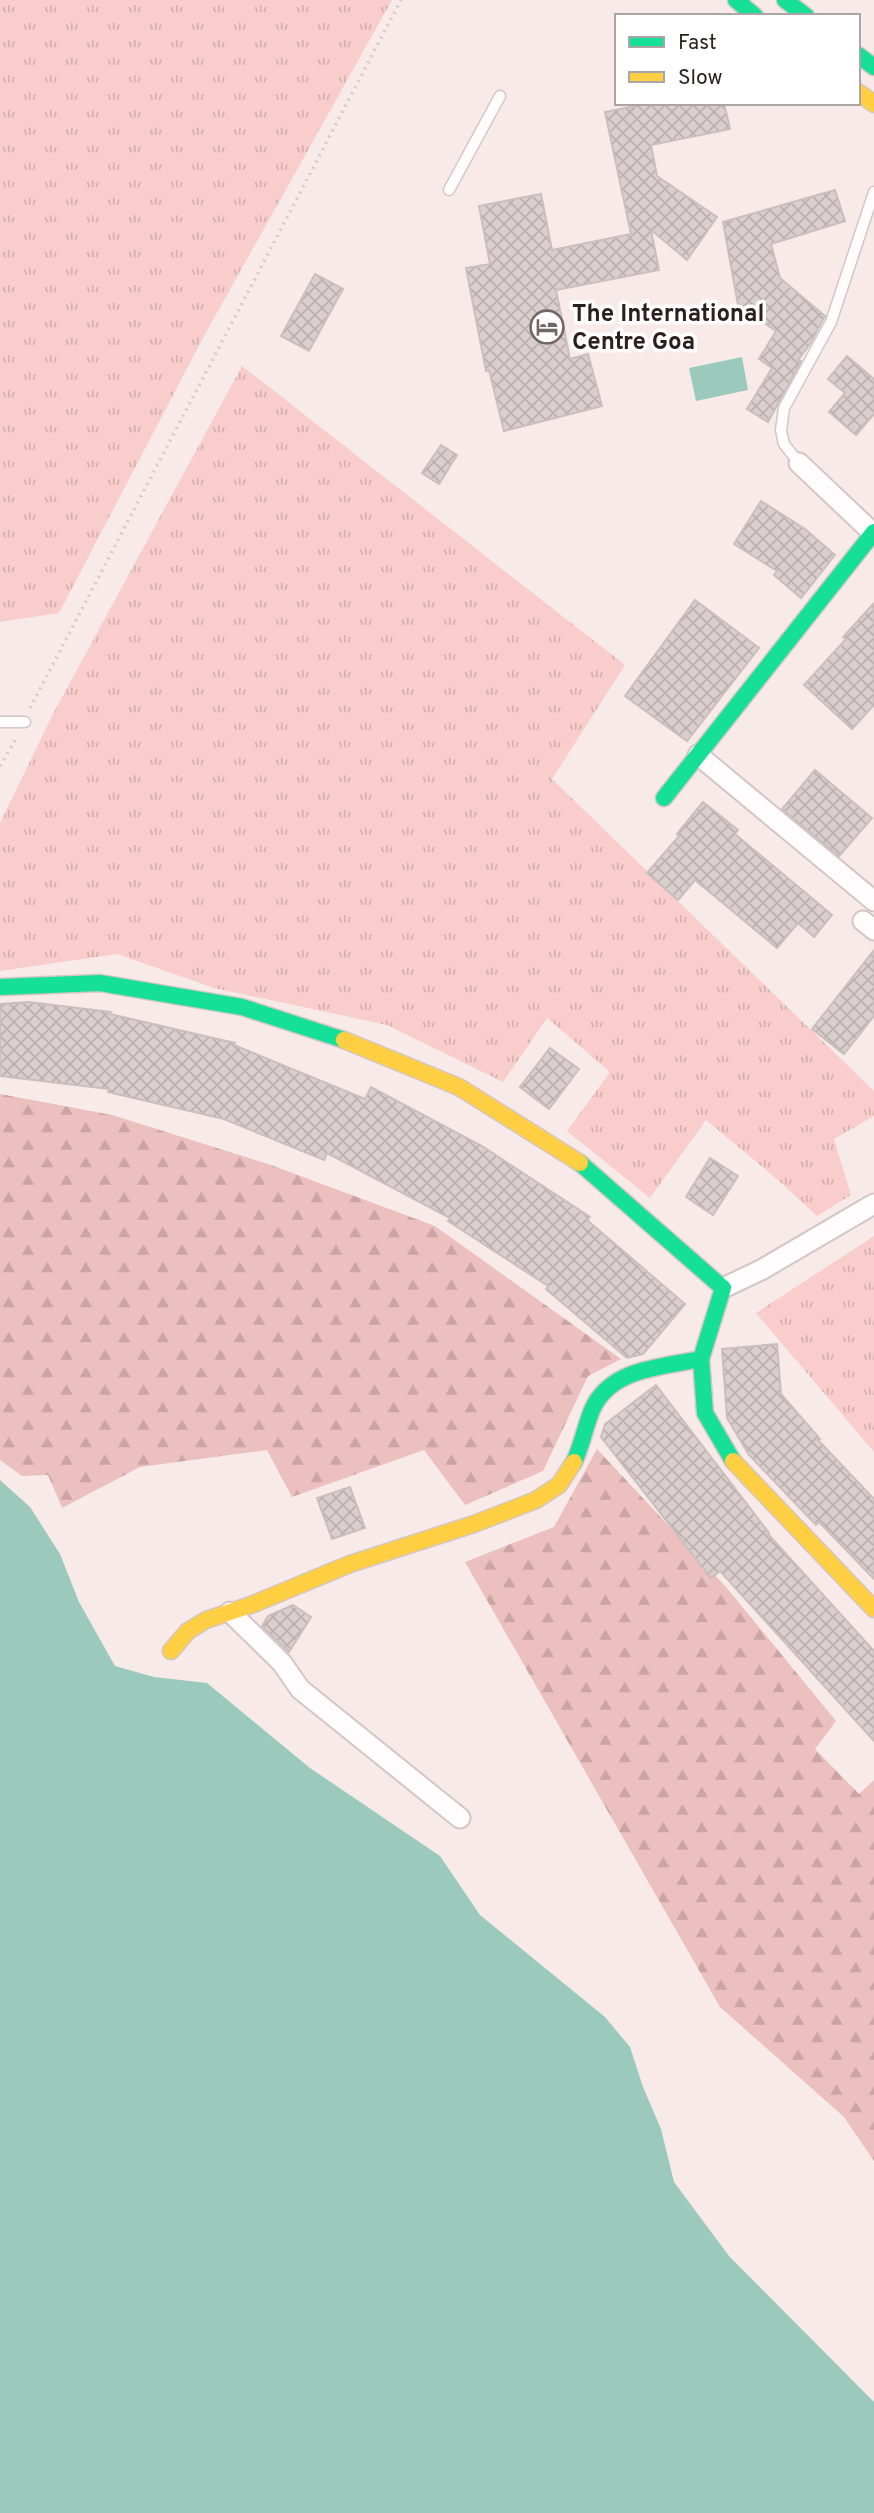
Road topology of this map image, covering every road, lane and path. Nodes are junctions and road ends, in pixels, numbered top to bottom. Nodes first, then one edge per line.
1 (401, 0) edge
2 (736, 0) edge
3 (785, 0) edge
4 (753, 14) edge
5 (803, 14) edge
6 (500, 96) dead end
7 (449, 190) dead end
8 (874, 192) edge
9 (799, 463) joint
10 (874, 533) edge
11 (0, 722) edge
12 (25, 722) junction
13 (698, 755) junction
14 (0, 766) edge
15 (664, 798) dead end
16 (874, 901) edge
17 (0, 987) edge
18 (874, 1204) edge
19 (723, 1288) junction
20 (701, 1359) junction
21 (874, 1609) edge
22 (230, 1612) junction
23 (171, 1651) dead end
24 (460, 1818) dead end

1 - 12 path
2 - 4 street
3 - 5 street
6 - 7 lane
8 - 9 lane
9 - 10 street
10 - 13 street
11 - 12 lane
12 - 14 path
13 - 15 street
13 - 16 street
17 - 19 street
18 - 19 street
19 - 20 street
20 - 21 street
20 - 22 street
22 - 23 street
22 - 24 street

